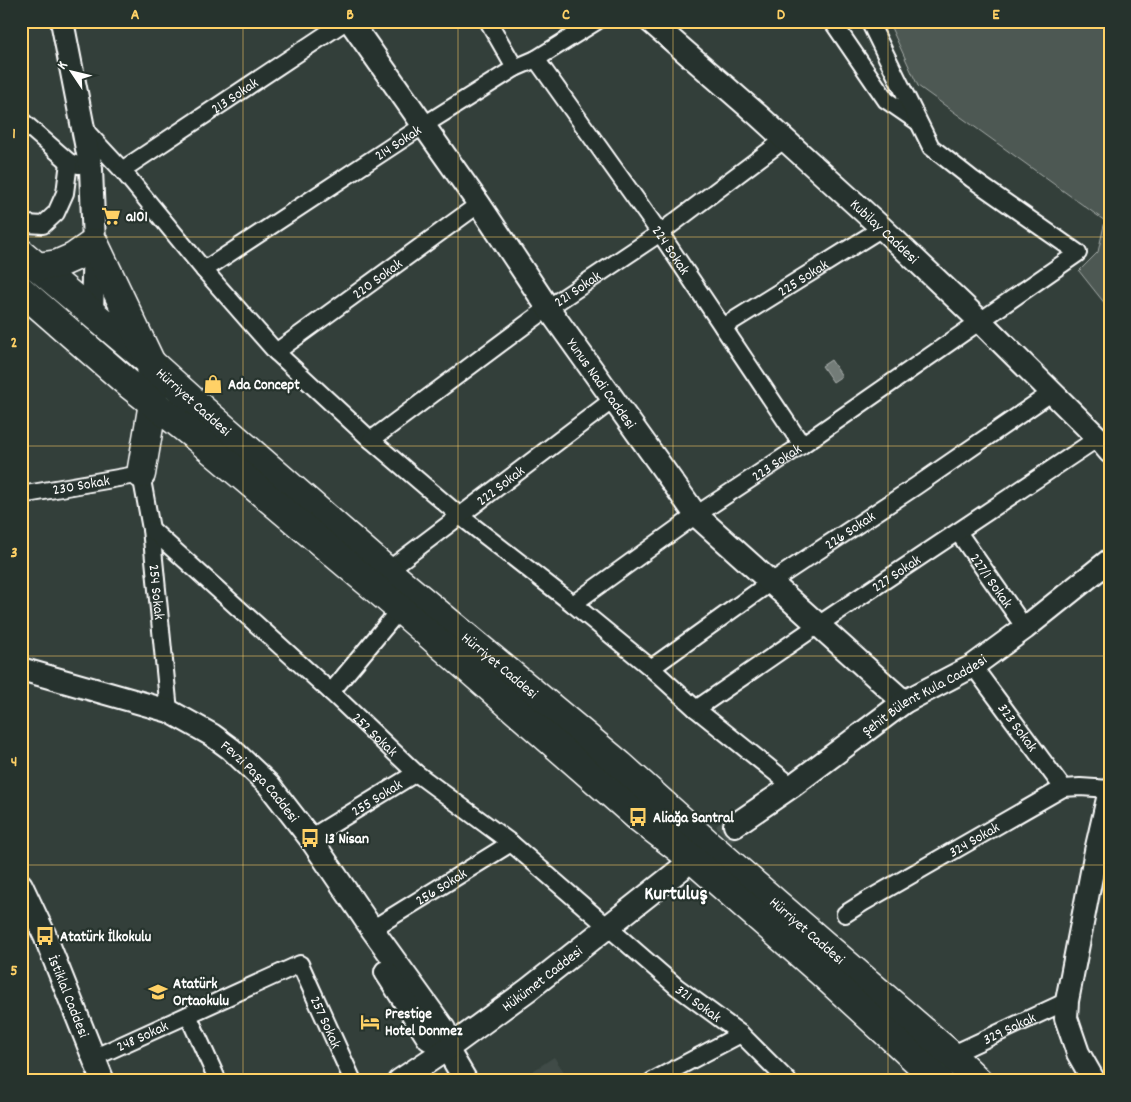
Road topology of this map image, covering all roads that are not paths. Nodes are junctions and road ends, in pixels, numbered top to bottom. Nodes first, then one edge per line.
1 (348, 21) edge
2 (488, 21) edge
3 (597, 21) edge
4 (832, 21) edge
5 (869, 21) edge
6 (66, 23) edge
7 (655, 23) edge
8 (536, 59) junction
9 (515, 68) junction
10 (21, 120) edge
11 (920, 123) junction
12 (424, 125) junction
13 (82, 128) junction
14 (785, 139) junction
15 (69, 162) junction
16 (91, 169) junction
17 (122, 170) junction
18 (479, 204) junction
19 (21, 220) edge
20 (882, 228) junction
21 (660, 233) junction
22 (94, 243) junction
23 (29, 260) edge
24 (204, 270) junction
25 (21, 290) edge
26 (548, 308) junction
27 (92, 313) junction
28 (980, 321) junction
29 (723, 327) junction
30 (88, 348) junction
31 (276, 352) junction
32 (151, 363) junction
33 (130, 385) junction
34 (1051, 393) junction
35 (614, 399) junction
36 (153, 403) junction
37 (196, 437) junction
38 (371, 440) junction
39 (802, 445) junction
40 (1104, 445) edge
41 (141, 474) junction
42 (21, 495) edge
43 (696, 515) junction
44 (460, 516) junction
45 (151, 529) junction
46 (958, 532) junction
47 (1110, 560) edge
48 (387, 571) junction
49 (771, 582) junction
50 (573, 604) junction
51 (400, 609) junction
52 (818, 625) junction
53 (1025, 628) junction
54 (973, 666) junction
55 (651, 668) junction
56 (21, 669) edge
57 (21, 681) edge
58 (331, 692) junction
59 (904, 702) junction
60 (696, 709) junction
61 (167, 717) junction
62 (416, 773) junction
63 (792, 786) junction
64 (1063, 788) junction
65 (1110, 789) edge
66 (735, 824) tunnel mouth
67 (1106, 826) edge
68 (310, 838) junction
69 (510, 843) junction
70 (681, 869) tunnel mouth
71 (21, 885) edge
72 (845, 914) dead end
73 (21, 919) edge
74 (608, 927) junction
75 (372, 929) junction
76 (300, 964) joint
77 (1068, 1001) junction
78 (188, 1015) junction
79 (741, 1034) junction
80 (447, 1049) junction
81 (951, 1055) junction
82 (93, 1058) junction
83 (977, 1079) edge
84 (90, 1081) edge
85 (103, 1081) edge
86 (218, 1081) edge
87 (353, 1081) edge
88 (398, 1081) edge
89 (466, 1081) edge
90 (652, 1081) edge
91 (788, 1081) edge
92 (939, 1081) edge
93 (1094, 1081) edge

1 - 12 street, Yunus Nadi Caddesi
1 - 17 street, 213 Sokak
2 - 9 street
3 - 8 street, 214 Sokak
4 - 11 street
5 - 11 street
6 - 13 street
7 - 14 street, Kubilay Caddesi
8 - 9 street, 214 Sokak
8 - 21 street, 224 Sokak
9 - 12 street, 214 Sokak
10 - 15 street
11 - 28 street, 223 Sokak
12 - 18 street, Yunus Nadi Caddesi
12 - 24 street, 214 Sokak
13 - 16 street
13 - 17 street
14 - 20 street, Kubilay Caddesi
14 - 21 street, 221 Sokak
15 - 16 street
15 - 19 street
16 - 22 street
17 - 24 street
18 - 26 street, Yunus Nadi Caddesi
18 - 31 street, 220 Sokak
20 - 28 street, Kubilay Caddesi
20 - 29 street, 225 Sokak
21 - 26 street, 221 Sokak
21 - 29 street, 224 Sokak
22 - 23 highway
22 - 27 street
22 - 32 highway
23 - 27 highway, Hürriyet Caddesi
24 - 31 street
25 - 30 highway, Hürriyet Caddesi
26 - 35 street, Yunus Nadi Caddesi
26 - 38 street, 221 Sokak
27 - 30 highway
27 - 32 highway, Hürriyet Caddesi
28 - 34 street, Kubilay Caddesi
28 - 39 street, 223 Sokak
29 - 39 street, 224 Sokak
30 - 33 highway, Hürriyet Caddesi
31 - 38 street
32 - 36 highway
32 - 48 highway, Hürriyet Caddesi
33 - 36 highway, Hürriyet Caddesi
33 - 41 highway
34 - 40 street, Kubilay Caddesi
34 - 49 street, 226 Sokak
35 - 43 street, Yunus Nadi Caddesi
35 - 44 street, 222 Sokak
36 - 37 highway, Hürriyet Caddesi
36 - 41 highway
37 - 41 highway
37 - 51 highway, Hürriyet Caddesi
38 - 44 street
39 - 43 street, 223 Sokak
40 - 46 street, 227 Sokak
41 - 42 street, 230 Sokak
41 - 45 street, 254 Sokak
43 - 49 street, Yunus Nadi Caddesi
43 - 50 street, 223 Sokak
44 - 48 street, 222 Sokak
44 - 50 street
45 - 58 street, 252 Sokak
45 - 61 street, 254 Sokak
46 - 52 street, 227 Sokak
46 - 53 street, 227/1 Sokak
47 - 53 street, Şehit Bülent Kula Caddesi
48 - 81 highway, Hürriyet Caddesi
49 - 52 street, Yunus Nadi Caddesi
49 - 55 street, 226 Sokak
50 - 55 street
51 - 58 street
51 - 92 highway, Hürriyet Caddesi
52 - 59 street, Yunus Nadi Caddesi
52 - 60 street, 227 Sokak
53 - 54 street, Şehit Bülent Kula Caddesi
54 - 59 street, Şehit Bülent Kula Caddesi
54 - 64 street, 323 Sokak
55 - 60 street
56 - 61 street, Fevzi Paşa Caddesi
57 - 61 street, Fevzi Paşa Caddesi
58 - 62 street, 252 Sokak
59 - 63 street, Şehit Bülent Kula Caddesi
60 - 63 street
61 - 68 street, Fevzi Paşa Caddesi
61 - 80 street, Fevzi Paşa Caddesi
62 - 68 street, 255 Sokak
62 - 69 street, 252 Sokak
63 - 66 street, Şehit Bülent Kula Caddesi
64 - 65 street, 324 Sokak
64 - 72 street, 324 Sokak
65 - 67 street
67 - 77 street
68 - 75 street, Fevzi Paşa Caddesi
69 - 74 street, 252 Sokak
69 - 75 street, 256 Sokak
70 - 74 street, Hükümet Caddesi
71 - 82 street, İstiklal Caddesi
73 - 84 street, İstiklal Caddesi
74 - 79 street, 321 Sokak
74 - 80 street, Hükümet Caddesi
75 - 80 street, Fevzi Paşa Caddesi
76 - 78 street, 248 Sokak
76 - 87 street, 257 Sokak
77 - 81 street, 329 Sokak
77 - 93 street
78 - 82 street, 248 Sokak
78 - 86 street
79 - 90 street
79 - 91 street, 321 Sokak
80 - 88 street, Hükümet Caddesi
80 - 89 street, Fevzi Paşa Caddesi
81 - 83 highway, Hürriyet Caddesi
82 - 85 street, İstiklal Caddesi

